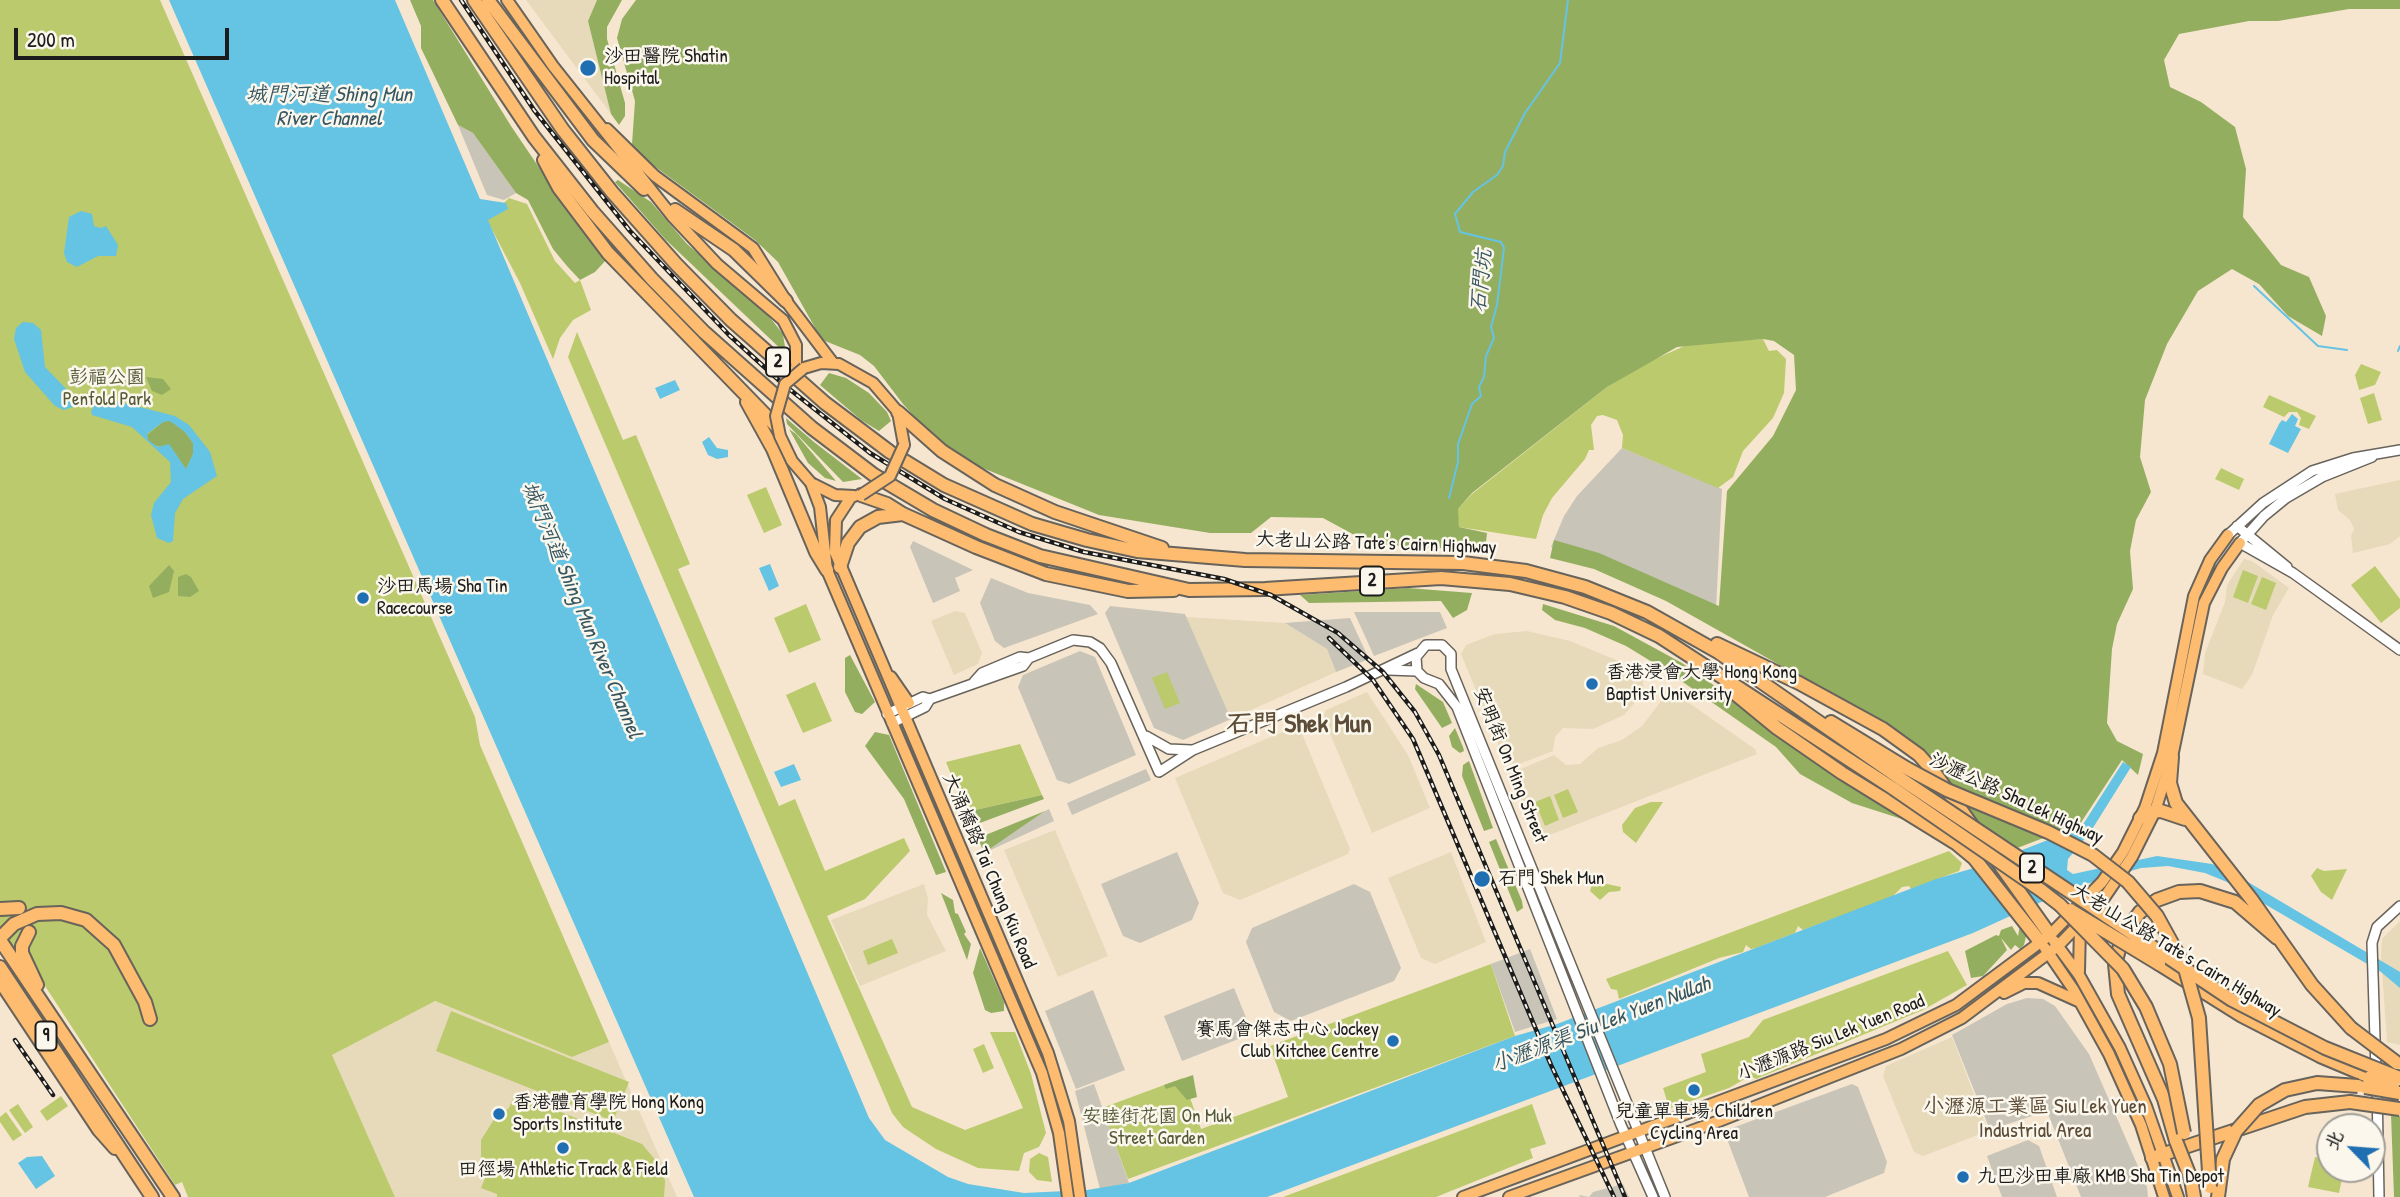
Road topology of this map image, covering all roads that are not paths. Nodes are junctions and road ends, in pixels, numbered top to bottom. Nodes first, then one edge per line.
1 (442, 0) edge
2 (474, 0) edge
3 (488, 0) edge
4 (507, 0) edge
5 (534, 137) junction
6 (613, 138) junction
7 (644, 189) dead end
8 (675, 210) dead end
9 (786, 301) junction
10 (833, 363) junction
11 (800, 365) junction
12 (757, 411) junction
13 (898, 412) junction
14 (777, 427) junction
15 (2400, 450) edge
16 (2372, 457) junction
17 (811, 483) junction
18 (856, 496) junction
19 (903, 514) junction
20 (2237, 526) junction
21 (2228, 535) joint
22 (2244, 539) junction
23 (823, 540) junction
24 (1198, 558) junction
25 (840, 567) junction
26 (827, 570) joint
27 (1189, 590) junction
28 (1686, 632) junction
29 (2400, 650) edge
30 (1418, 653) junction
31 (1692, 657) junction
32 (1451, 669) junction
33 (1417, 671) junction
34 (1375, 673) junction
35 (1435, 681) junction
36 (930, 699) junction
37 (904, 709) junction
38 (890, 718) junction
39 (1142, 732) junction
40 (1193, 750) junction
41 (2172, 757) junction
42 (1901, 779) junction
43 (2155, 811) junction
44 (2190, 821) junction
45 (2140, 826) junction
46 (2060, 905) junction
47 (2400, 906) edge
48 (19, 908) dead end
49 (0, 909) edge
50 (2033, 921) junction
51 (2080, 925) junction
52 (29, 932) dead end
53 (2277, 938) junction
54 (0, 939) edge
55 (2050, 944) junction
56 (0, 967) edge
57 (2079, 975) junction
58 (0, 981) edge
59 (1993, 998) junction
60 (42, 1000) junction
61 (2078, 1001) junction
62 (150, 1019) dead end
63 (2399, 1063) edge
64 (2400, 1078) edge
65 (2400, 1091) edge
66 (2400, 1109) edge
67 (1639, 1132) junction
68 (1626, 1136) junction
69 (1646, 1148) junction
70 (1634, 1152) junction
71 (124, 1156) junction
72 (2158, 1156) junction
73 (2191, 1180) junction
74 (152, 1197) edge
75 (173, 1197) edge
76 (1068, 1197) edge
77 (1080, 1197) edge
78 (1464, 1197) edge
79 (1510, 1197) edge
80 (1653, 1197) edge
81 (1665, 1197) edge
82 (2164, 1197) edge
83 (2178, 1197) edge
84 (2194, 1197) edge
85 (2211, 1197) edge
86 (2218, 1197) edge
87 (2379, 1197) edge

1 - 5 highway, 大老山公路 Tate's Cairn Highway / 2
2 - 24 highway, 大老山公路 Tate's Cairn Highway / 2
3 - 7 highway
4 - 6 main road
5 - 12 highway
5 - 27 highway, 大老山公路 Tate's Cairn Highway / 2
6 - 9 main road
6 - 11 main road
8 - 9 highway
9 - 10 main road
10 - 11 main road
10 - 13 main road
11 - 14 main road, bridge
12 - 14 highway
12 - 23 highway
13 - 18 main road, bridge
13 - 24 highway
14 - 17 main road, bridge
15 - 16 street, 小瀝源路 Siu Lek Yuen Road
16 - 20 street, 小瀝源路 Siu Lek Yuen Road
16 - 22 street, 小瀝源路 Siu Lek Yuen Road
17 - 18 main road
17 - 23 main road, 大涌橋路 Tai Chung Kiu Road
18 - 19 highway
18 - 23 main road
19 - 25 highway
19 - 27 highway
20 - 21 street, 小瀝源路 Siu Lek Yuen Road
20 - 22 street
21 - 45 main road, 小瀝源路 Siu Lek Yuen Road
22 - 29 street
22 - 41 main road, 小瀝源路 Siu Lek Yuen Road
23 - 25 main road, 大涌橋路 Tai Chung Kiu Road
23 - 26 highway
24 - 28 highway, 大老山公路 Tate's Cairn Highway / 2
25 - 37 main road, 大涌橋路 Tai Chung Kiu Road
26 - 38 main road, 大涌橋路 Tai Chung Kiu Road
27 - 31 highway, 大老山公路 Tate's Cairn Highway / 2
28 - 42 highway, 大老山公路 Tate's Cairn Highway / 2
28 - 50 highway, bridge
30 - 32 street, 安明街 On Ming Street
30 - 33 street
30 - 34 street
31 - 42 highway, 大老山公路 Tate's Cairn Highway / 2
31 - 50 highway
32 - 35 street, 安明街 On Ming Street
32 - 67 street, 安明街 On Ming Street
33 - 34 street
33 - 35 street, 安明街 On Ming Street
34 - 40 street
35 - 68 street, 安明街 On Ming Street
36 - 37 street
36 - 37 street
36 - 39 street
37 - 38 street
37 - 77 main road, 大涌橋路 Tai Chung Kiu Road
38 - 76 main road, 大涌橋路 Tai Chung Kiu Road
39 - 40 street
39 - 40 street
41 - 43 main road, 小瀝源路 Siu Lek Yuen Road
41 - 44 highway
42 - 46 highway, 大老山公路 Tate's Cairn Highway / 2, bridge
42 - 64 highway, 大老山公路 Tate's Cairn Highway / 2, bridge
42 - 85 highway, 沙瀝公路 Sha Lek Highway, bridge
43 - 44 highway
43 - 45 highway
44 - 53 highway
45 - 51 main road, 小瀝源路 Siu Lek Yuen Road
45 - 55 main road, 小瀝源路 Siu Lek Yuen Road
46 - 65 highway, 大老山公路 Tate's Cairn Highway / 2, bridge
46 - 73 highway, bridge
47 - 87 street
48 - 49 highway
50 - 55 highway
51 - 55 main road, 小瀝源路 Siu Lek Yuen Road
51 - 57 main road
52 - 60 highway
53 - 63 highway, bridge
53 - 73 highway, bridge
54 - 60 highway, 9
54 - 62 highway
55 - 57 main road
55 - 59 main road, 小瀝源路 Siu Lek Yuen Road
55 - 61 main road
55 - 67 main road, 小瀝源路 Siu Lek Yuen Road
56 - 71 highway, 9
57 - 72 main road
58 - 71 highway
59 - 61 main road
59 - 69 main road, 小瀝源路 Siu Lek Yuen Road
60 - 75 highway, 9
61 - 72 main road
65 - 86 highway, bridge
66 - 72 highway, bridge
67 - 68 main road, 小瀝源路 Siu Lek Yuen Road
67 - 69 street, 安明街 On Ming Street
68 - 70 street, 安明街 On Ming Street
68 - 78 main road, 小瀝源路 Siu Lek Yuen Road
69 - 70 main road, 小瀝源路 Siu Lek Yuen Road
69 - 81 street, 安明街 On Ming Street
70 - 79 main road, 小瀝源路 Siu Lek Yuen Road
70 - 80 street, 安明街 On Ming Street
71 - 74 highway, 9
72 - 82 main road
72 - 83 main road
73 - 84 highway

